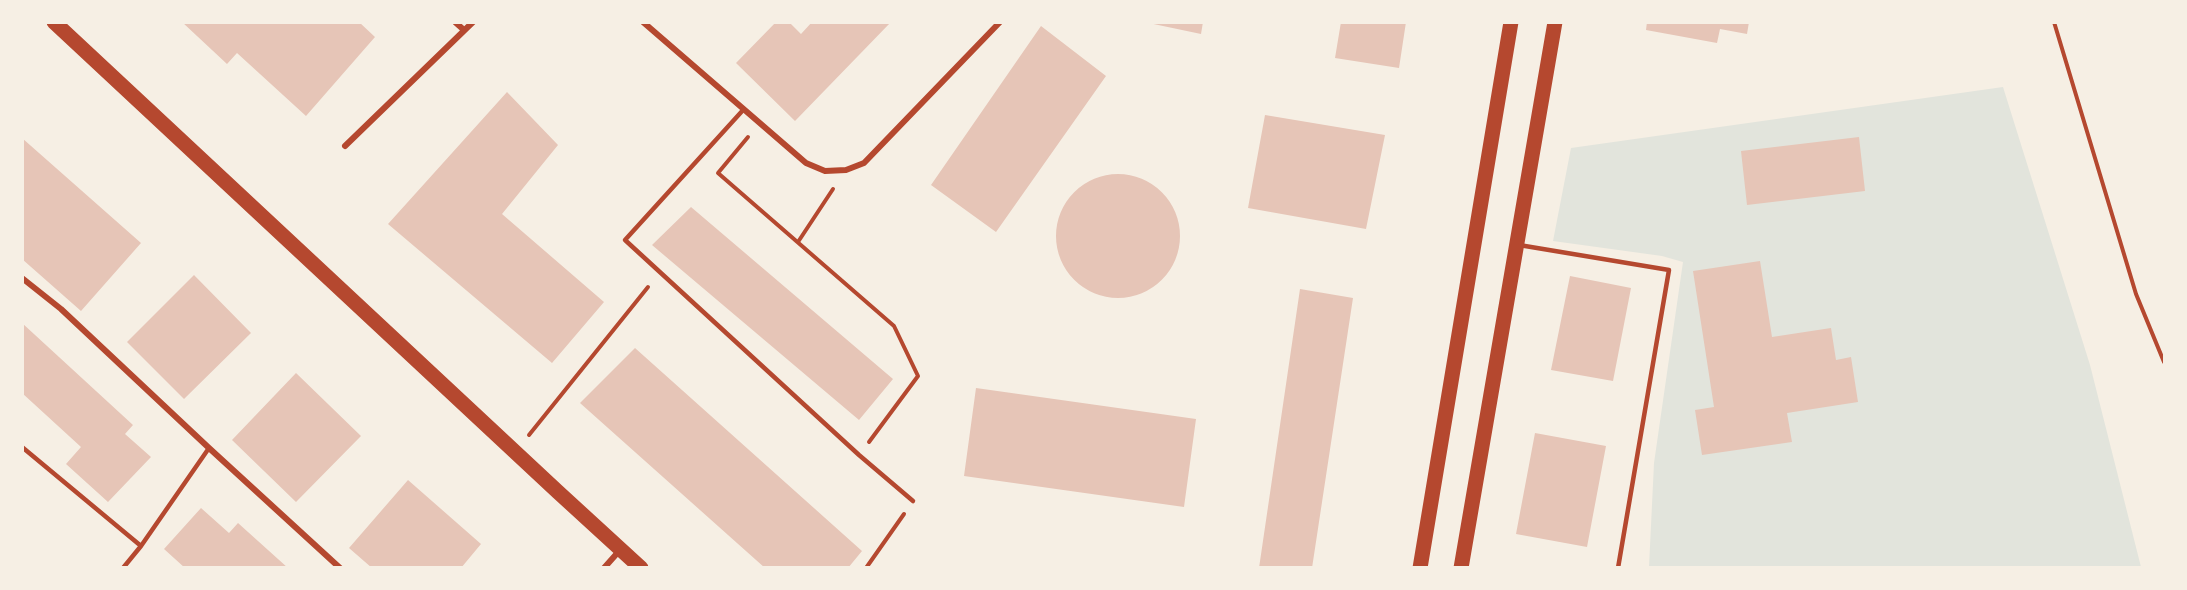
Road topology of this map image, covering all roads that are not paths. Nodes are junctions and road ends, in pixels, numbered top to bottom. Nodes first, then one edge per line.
1 (54, 22) edge
2 (455, 22) edge
3 (473, 22) edge
4 (643, 22) edge
5 (1000, 22) edge
6 (1511, 22) edge
7 (1555, 22) edge
8 (464, 30) junction
9 (744, 109) junction
10 (345, 146) dead end
11 (1517, 244) junction
12 (22, 278) edge
13 (22, 447) edge
14 (209, 448) junction
15 (913, 501) road end
16 (141, 546) junction
17 (621, 549) junction
18 (123, 567) edge
19 (340, 567) edge
20 (604, 567) edge
21 (641, 567) edge
22 (1420, 567) edge
23 (1461, 567) edge
24 (1617, 567) edge

1 - 17 main road
2 - 8 street
3 - 8 street
4 - 9 street
5 - 9 street
6 - 22 main road
7 - 11 main road
8 - 10 street
9 - 15 lane
11 - 23 main road
11 - 24 lane
12 - 14 street
13 - 16 lane
14 - 16 lane
14 - 19 street
16 - 18 lane
17 - 20 street
17 - 21 main road

